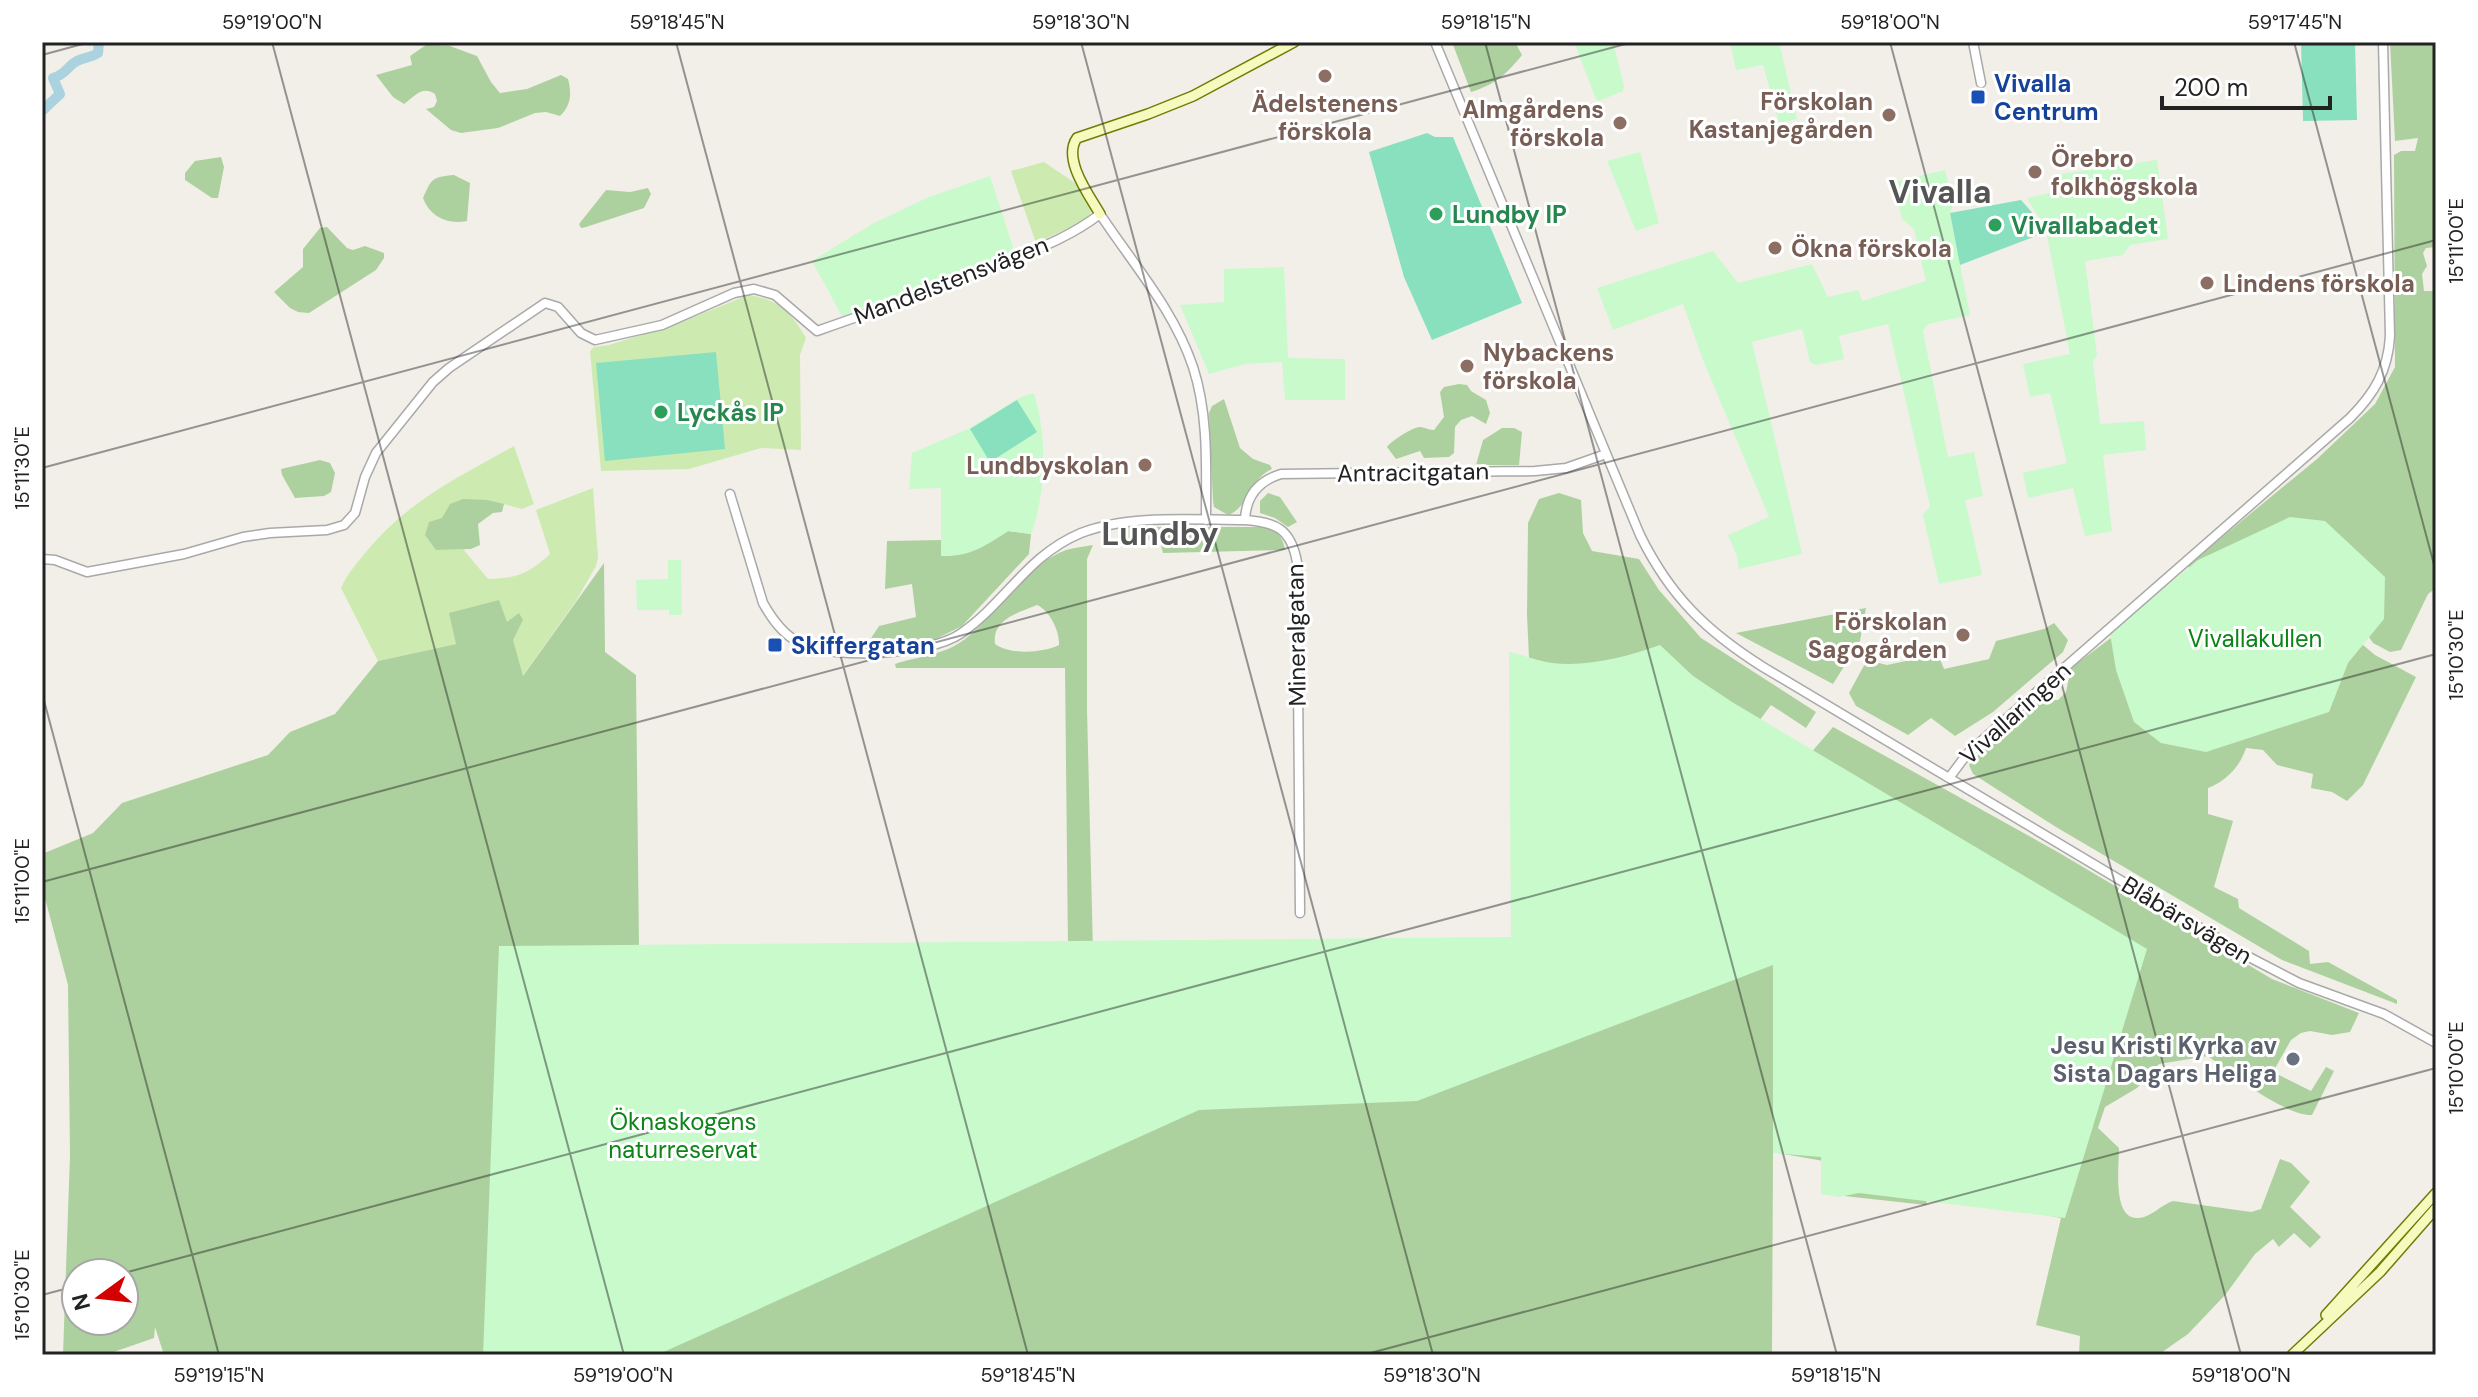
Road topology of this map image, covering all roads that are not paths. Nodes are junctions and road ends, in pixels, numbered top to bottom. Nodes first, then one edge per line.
1 (1294, 42) edge
2 (1435, 42) edge
3 (1973, 42) edge
4 (2383, 42) edge
5 (1981, 83) dead end
6 (1100, 214) junction
7 (1606, 454) junction
8 (730, 494) dead end
9 (1206, 520) junction
10 (1245, 520) junction
11 (42, 559) edge
12 (1949, 778) junction
13 (1300, 913) dead end
14 (2436, 1043) edge
15 (2436, 1193) edge
16 (2436, 1208) edge
17 (2391, 1252) junction
18 (2292, 1355) edge

1 - 6 main road
2 - 7 street, Vivallaringen
3 - 5 street
4 - 12 street, Vivallaringen
6 - 9 street
6 - 11 street, Mandelstensvägen
7 - 10 street, Antracitgatan
7 - 12 street, Vivallaringen
8 - 9 street, Mineralgatan
9 - 10 street, Mineralgatan
10 - 13 street, Mineralgatan
12 - 14 street, Blåbärsvägen
15 - 17 main road
16 - 17 main road
17 - 18 main road

